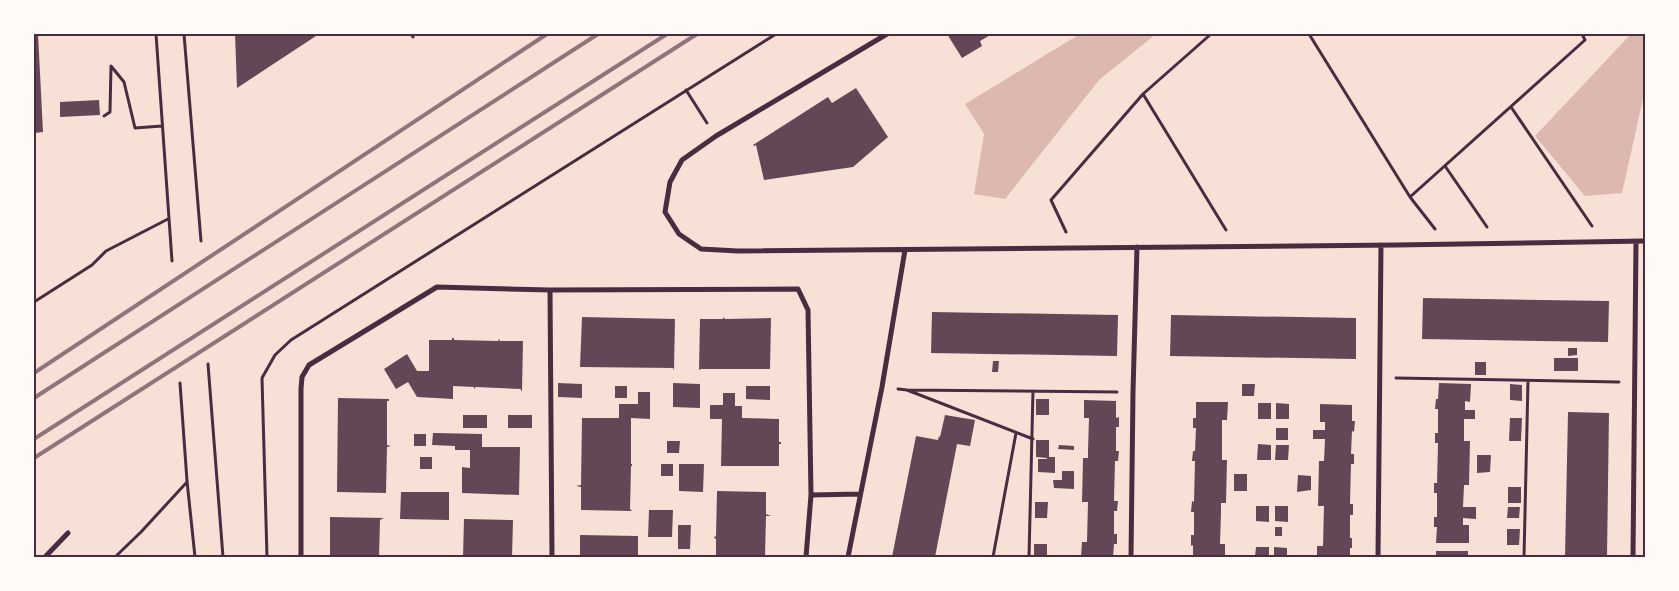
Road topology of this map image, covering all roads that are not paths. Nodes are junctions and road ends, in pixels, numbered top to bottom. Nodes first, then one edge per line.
1 (887, 34) edge
2 (1636, 241) junction
3 (1645, 241) edge
4 (1381, 245) junction
5 (1137, 247) junction
6 (904, 250) junction
7 (550, 290) junction
8 (860, 494) junction
9 (811, 495) junction
10 (68, 533) dead end
11 (44, 557) edge
12 (301, 557) edge
13 (552, 557) edge
14 (806, 557) edge
15 (848, 557) edge
16 (1130, 557) edge
17 (1378, 557) edge
18 (1633, 557) edge

1 - 6 street
2 - 3 street
2 - 4 street
2 - 18 street
4 - 5 street
4 - 17 street
5 - 6 street
5 - 16 street
6 - 8 street
7 - 9 street
7 - 12 street
7 - 13 street
8 - 9 street
8 - 15 street
9 - 14 street
10 - 11 street

